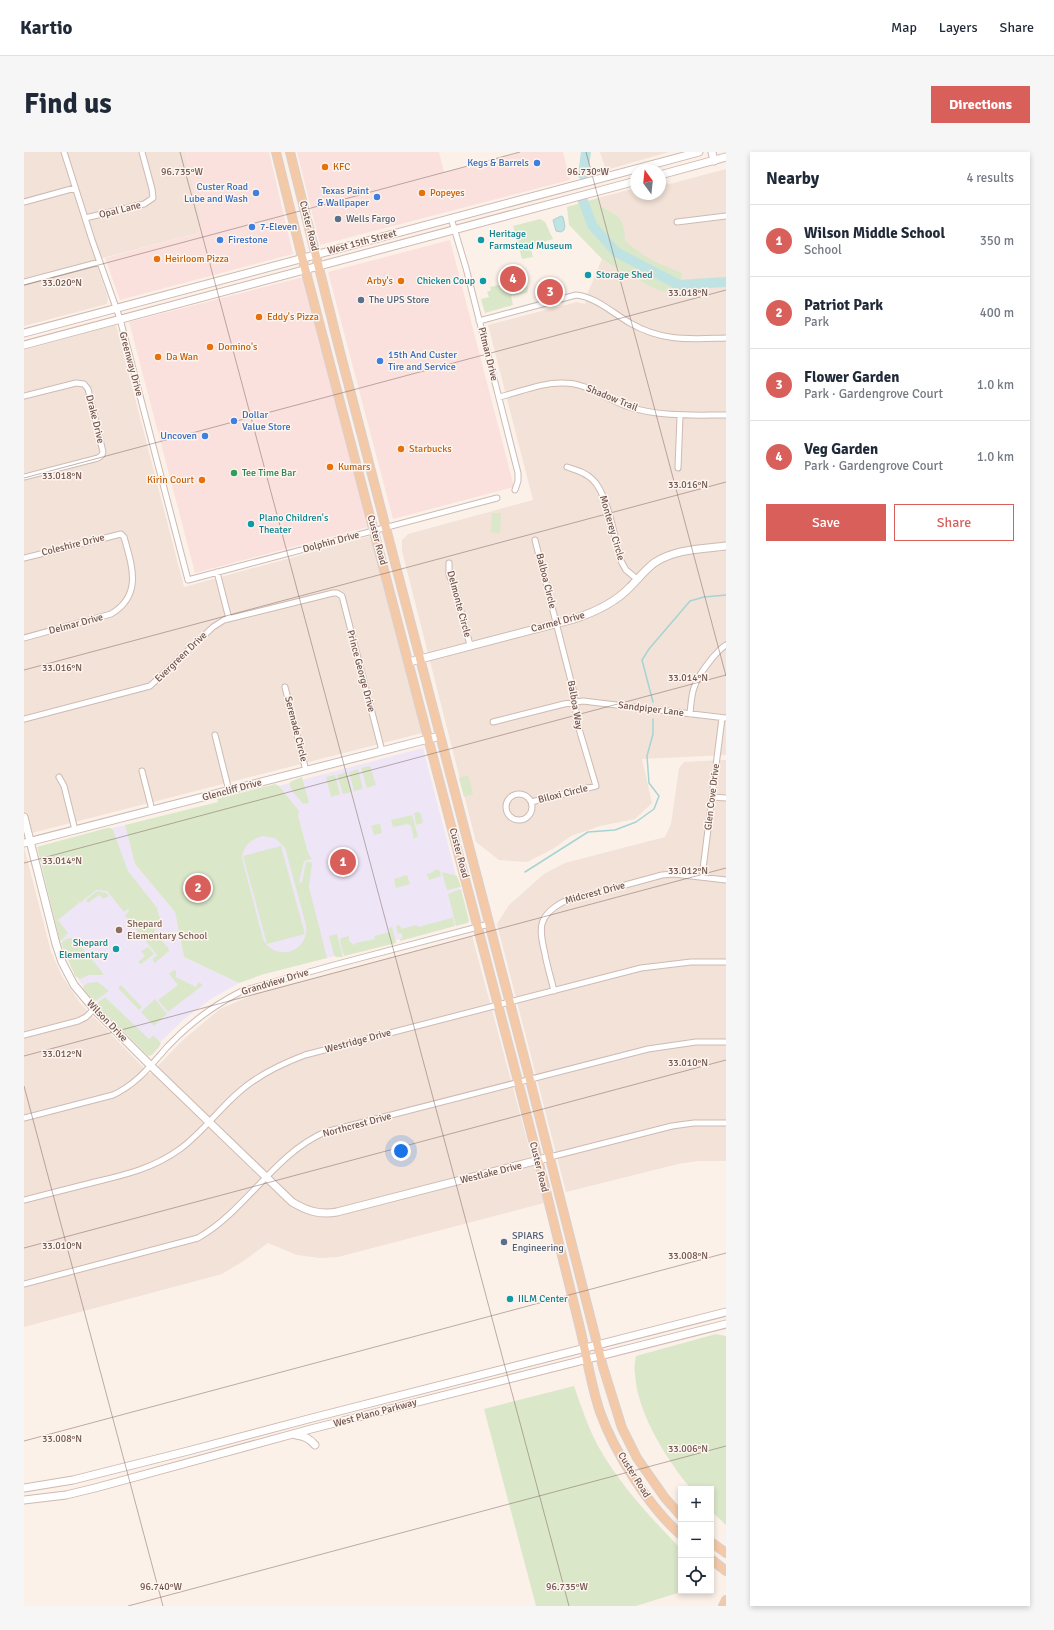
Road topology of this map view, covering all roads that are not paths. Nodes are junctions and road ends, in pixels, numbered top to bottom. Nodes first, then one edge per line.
1 (64, 152) edge
2 (142, 152) edge
3 (276, 152) edge
4 (290, 152) edge
5 (699, 152) edge
6 (712, 152) edge
7 (726, 157) edge
8 (714, 161) junction
9 (293, 162) junction
10 (280, 166) junction
11 (666, 173) edge
12 (630, 183) edge
13 (75, 188) junction
14 (561, 189) junction
15 (564, 200) junction
16 (24, 202) edge
17 (726, 216) edge
18 (85, 218) junction
19 (451, 218) junction
20 (677, 222) dead end
21 (454, 229) junction
22 (316, 254) junction
23 (302, 257) junction
24 (100, 262) junction
25 (318, 266) junction
26 (306, 269) junction
27 (24, 282) edge
28 (116, 308) junction
29 (120, 319) junction
30 (479, 321) junction
31 (24, 333) edge
32 (726, 338) edge
33 (24, 346) edge
34 (340, 352) junction
35 (328, 355) junction
36 (24, 396) edge
37 (499, 397) junction
38 (726, 415) edge
39 (680, 416) junction
40 (363, 443) junction
41 (352, 446) junction
42 (567, 467) dead end
43 (678, 468) dead end
44 (24, 477) edge
45 (515, 490) dead end
46 (497, 498) dead end
47 (386, 528) junction
48 (374, 531) junction
49 (123, 535) joint
50 (535, 540) dead end
51 (726, 546) edge
52 (24, 558) edge
53 (449, 563) dead end
54 (217, 572) junction
55 (637, 579) junction
56 (188, 580) joint
57 (337, 593) joint
58 (229, 619) junction
59 (556, 623) junction
60 (24, 638) edge
61 (470, 645) junction
62 (726, 645) edge
63 (420, 659) junction
64 (409, 662) junction
65 (285, 687) dead end
66 (575, 701) junction
67 (690, 714) junction
68 (724, 718) edge
69 (24, 719) edge
70 (493, 722) dead end
71 (215, 735) dead end
72 (440, 736) junction
73 (429, 739) junction
74 (382, 751) junction
75 (142, 771) dead end
76 (306, 771) junction
77 (58, 777) dead end
78 (596, 786) joint
79 (229, 791) junction
80 (712, 797) junction
81 (726, 798) edge
82 (531, 802) junction
83 (152, 810) junction
84 (24, 817) edge
85 (75, 830) junction
86 (27, 842) edge
87 (702, 877) junction
88 (726, 880) edge
89 (489, 924) junction
90 (477, 926) junction
91 (726, 962) edge
92 (554, 990) junction
93 (509, 1002) junction
94 (497, 1005) junction
95 (94, 1009) junction
96 (24, 1035) edge
97 (726, 1042) edge
98 (151, 1066) junction
99 (530, 1080) junction
100 (518, 1083) junction
101 (24, 1118) edge
102 (210, 1121) junction
103 (726, 1123) edge
104 (550, 1157) junction
105 (537, 1161) junction
106 (267, 1177) junction
107 (24, 1200) edge
108 (24, 1284) edge
109 (726, 1312) edge
110 (726, 1324) edge
111 (597, 1345) junction
112 (585, 1348) junction
113 (600, 1355) junction
114 (587, 1358) junction
115 (312, 1418) junction
116 (315, 1428) junction
117 (292, 1434) junction
118 (315, 1445) dead end
119 (192, 1450) junction
120 (184, 1452) junction
121 (194, 1461) junction
122 (186, 1463) junction
123 (24, 1488) edge
124 (24, 1500) edge
125 (678, 1513) edge
126 (678, 1532) edge
127 (714, 1544) edge
128 (726, 1553) edge
129 (714, 1562) edge
130 (725, 1572) edge
131 (726, 1600) edge
132 (722, 1606) edge

1 - 13 street, Greenway Drive
2 - 18 street, Opal Lane
3 - 10 main road, Custer Road
4 - 9 main road, Custer Road
5 - 14 main road, West 15th Street
6 - 8 main road
7 - 8 main road
8 - 11 main road
9 - 10 main road
9 - 22 main road, Custer Road
10 - 23 main road, Custer Road
12 - 15 main road, West 15th Street
13 - 16 street
13 - 18 street, Greenway Drive
14 - 15 main road
14 - 19 main road, West 15th Street
15 - 21 main road, West 15th Street
17 - 20 street
18 - 24 street, Greenway Drive
19 - 21 street, Pitman Drive
19 - 22 main road, West 15th Street
21 - 25 main road, West 15th Street
21 - 30 street, Pitman Drive
22 - 23 main road, West 15th Street
22 - 25 main road, Custer Road
23 - 26 main road, Custer Road
23 - 28 main road, West 15th Street
24 - 27 street
24 - 28 street, Greenway Drive
25 - 26 main road, West 15th Street
25 - 34 main road, Custer Road
26 - 29 main road, West 15th Street
26 - 35 main road, Custer Road
28 - 29 street, Greenway Drive
28 - 31 main road, West 15th Street
29 - 33 main road, West 15th Street
29 - 56 street, Greenway Drive
30 - 32 street
30 - 37 street, Pitman Drive
34 - 35 main road
34 - 40 main road, Custer Road
35 - 41 main road, Custer Road
36 - 44 street, Drake Drive
37 - 39 street, Shadow Trail
37 - 45 street, Pitman Drive
38 - 39 street, Shadow Trail
39 - 43 street
40 - 41 main road
40 - 47 main road, Custer Road
41 - 48 main road, Custer Road
42 - 55 street, Monterey Circle
46 - 47 street, Dolphin Drive
47 - 48 street, Dolphin Drive
47 - 63 main road, Custer Road
48 - 54 street, Dolphin Drive
48 - 64 main road, Custer Road
49 - 52 street, Coleshire Drive
49 - 60 street, Delmar Drive
50 - 59 street, Balboa Circle
51 - 55 main road, Carmel Drive
53 - 61 street, Delmonte Circle
54 - 56 street, Dolphin Drive
54 - 58 street
55 - 59 main road, Carmel Drive
57 - 58 street, Evergreen Drive
57 - 74 street, Prince George Drive
58 - 69 street, Evergreen Drive
59 - 61 main road, Carmel Drive
59 - 66 street, Balboa Way
61 - 63 main road, Carmel Drive
62 - 67 street
63 - 64 main road, Carmel Drive
63 - 72 main road, Custer Road
64 - 73 main road, Custer Road
65 - 76 street, Serenade Circle
66 - 67 street, Sandpiper Lane
66 - 70 street
66 - 78 street, Balboa Way
67 - 68 street, Sandpiper Lane
68 - 80 street, Glen Cove Drive
71 - 79 street
72 - 73 main road, Glencliff Drive
72 - 89 main road, Custer Road
73 - 74 main road, Glencliff Drive
73 - 90 main road, Custer Road
74 - 76 main road, Glencliff Drive
75 - 83 street
76 - 79 main road, Glencliff Drive
77 - 85 street
78 - 82 street, Biloxi Circle
79 - 83 main road, Glencliff Drive
80 - 81 street
80 - 87 street, Glen Cove Drive
82 - 82 street, Biloxi Circle
83 - 85 main road, Glencliff Drive
84 - 86 main road, Wilson Drive
85 - 86 main road, Glencliff Drive
86 - 95 main road, Wilson Drive
87 - 88 street, Midcrest Drive
87 - 92 street, Midcrest Drive
89 - 90 street, Grandview Drive
89 - 93 main road, Custer Road
90 - 94 main road, Custer Road
90 - 98 street, Grandview Drive
91 - 92 street, Westridge Drive
92 - 93 street, Westridge Drive
93 - 94 street, Westridge Drive
93 - 99 main road, Custer Road
94 - 100 main road, Custer Road
94 - 102 street, Westridge Drive
95 - 96 street
95 - 98 main road, Wilson Drive
97 - 99 street, Northcrest Drive
98 - 101 street, Grandview Drive
98 - 102 main road, Wilson Drive
99 - 100 street, Northcrest Drive
99 - 104 main road, Custer Road
100 - 105 main road, Custer Road
100 - 106 street, Northcrest Drive
102 - 106 main road, Wilson Drive
102 - 107 street, Westridge Drive
103 - 104 street, Westlake Drive
104 - 105 main road, Westlake Drive
104 - 111 main road, Custer Road
105 - 106 main road, Westlake Drive
105 - 112 main road, Custer Road
106 - 108 street, Northcrest Drive
109 - 111 main road, West Plano Parkway
110 - 113 main road, West Plano Parkway
111 - 112 main road, West Plano Parkway
111 - 113 main road, Custer Road
112 - 114 main road, Custer Road
112 - 115 main road, West Plano Parkway
113 - 114 main road, West Plano Parkway
113 - 125 main road, Custer Road
114 - 116 main road, West Plano Parkway
114 - 126 main road, Custer Road
115 - 116 main road
115 - 119 main road, West Plano Parkway
116 - 117 main road, West Plano Parkway
117 - 118 main road
117 - 121 main road, West Plano Parkway
119 - 120 main road, West Plano Parkway
119 - 121 main road
120 - 122 main road
120 - 123 main road, West Plano Parkway
121 - 122 main road, West Plano Parkway
122 - 124 main road, West Plano Parkway
127 - 128 main road
129 - 130 main road
131 - 132 main road

